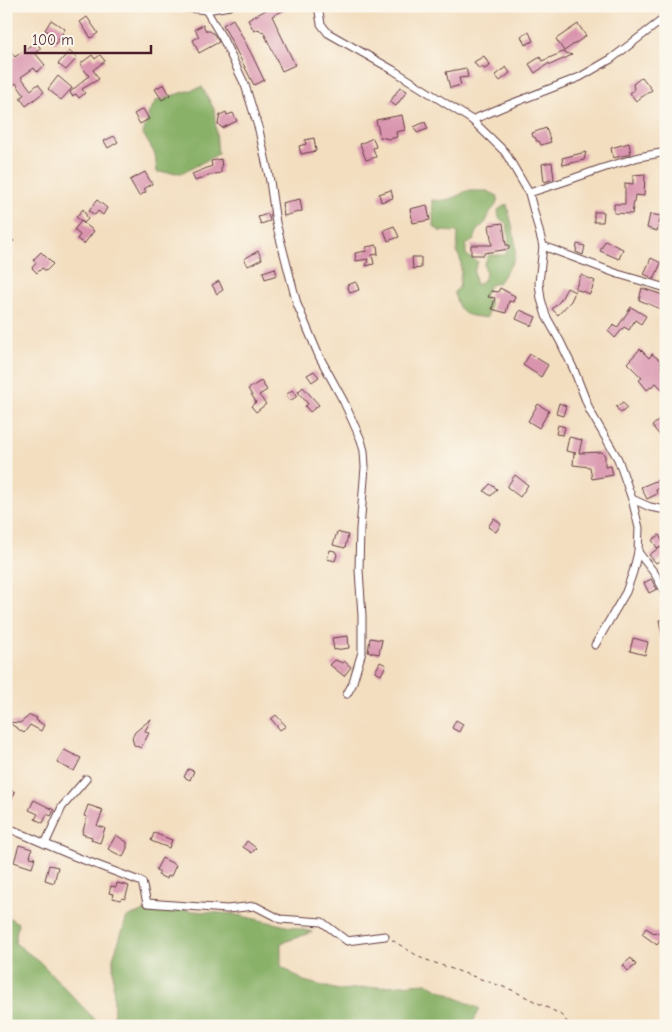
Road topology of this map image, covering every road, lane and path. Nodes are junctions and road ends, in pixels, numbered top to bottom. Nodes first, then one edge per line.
1 (147, 6) edge
2 (230, 6) edge
3 (318, 6) edge
4 (206, 10) junction
5 (666, 17) edge
6 (472, 120) junction
7 (666, 152) edge
8 (529, 193) junction
9 (542, 246) junction
10 (666, 288) edge
11 (632, 498) junction
12 (666, 510) edge
13 (638, 552) junction
14 (666, 594) edge
15 (595, 645) dead end
16 (347, 694) dead end
17 (86, 779) dead end
18 (6, 827) edge
19 (45, 844) junction
20 (385, 936) joint
21 (571, 1026) edge

1 - 4 street
2 - 4 street
3 - 6 street
4 - 16 street
5 - 6 street
6 - 8 street
7 - 8 street
8 - 9 street
9 - 10 street
9 - 11 street
11 - 12 street
11 - 13 street
13 - 14 street
13 - 15 street
17 - 19 street
18 - 19 street
19 - 20 street
20 - 21 path

